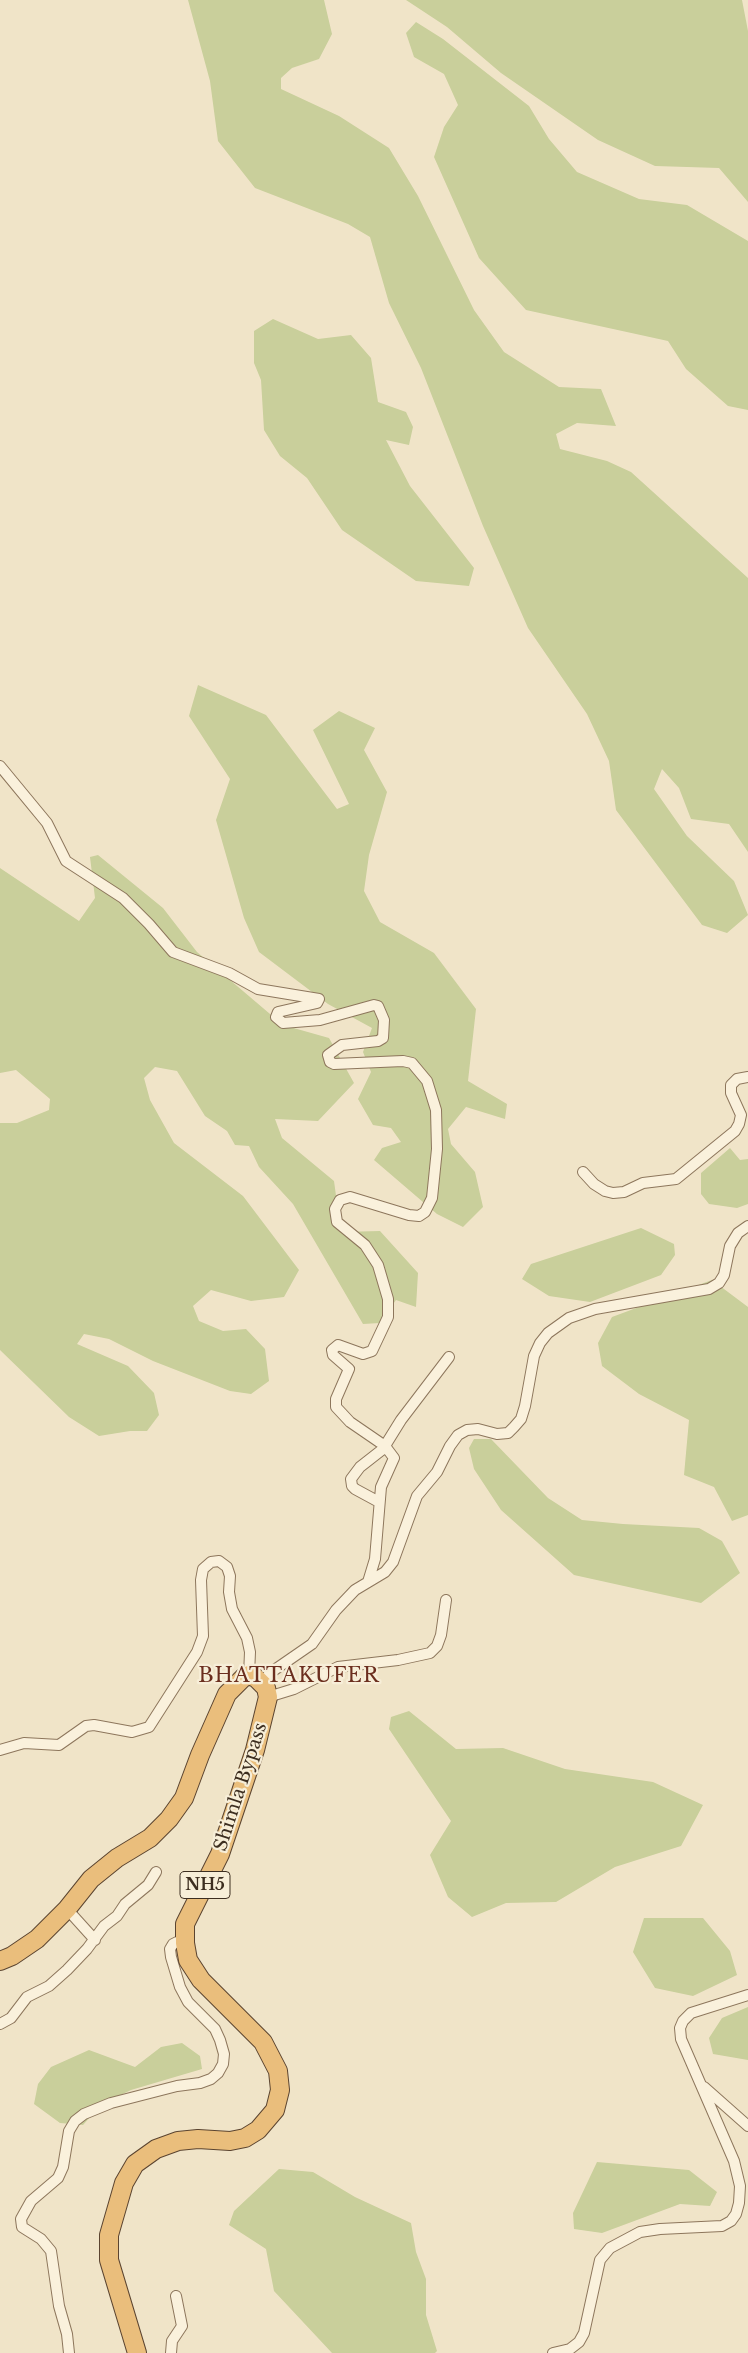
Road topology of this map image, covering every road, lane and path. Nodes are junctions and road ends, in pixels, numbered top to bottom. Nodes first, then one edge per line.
1 (0, 766) edge
2 (748, 1077) edge
3 (583, 1172) dead end
4 (748, 1226) edge
5 (449, 1357) dead end
6 (385, 1446) junction
7 (379, 1502) junction
8 (368, 1582) junction
9 (446, 1600) dead end
10 (249, 1675) junction
11 (267, 1693) junction
12 (0, 1750) edge
13 (156, 1872) dead end
14 (67, 1909) junction
15 (94, 1940) junction
16 (184, 1943) junction
17 (0, 1961) edge
18 (748, 1994) edge
19 (0, 2024) edge
20 (700, 2083) junction
21 (748, 2126) edge
22 (176, 2296) dead end
23 (70, 2353) edge
24 (137, 2353) edge
25 (171, 2353) edge
26 (554, 2353) edge

1 - 6 street
2 - 3 street
4 - 8 street
5 - 6 street
6 - 7 street
6 - 7 street
7 - 8 street
8 - 11 street
9 - 11 street
10 - 11 highway
10 - 12 street
10 - 14 highway
11 - 16 highway, Shimla Bypass / NH5
13 - 15 street
14 - 15 street
14 - 17 highway
15 - 19 street
16 - 23 street
16 - 24 highway, Shimla Bypass / NH5
18 - 20 street
20 - 21 street
20 - 26 street
22 - 25 street

